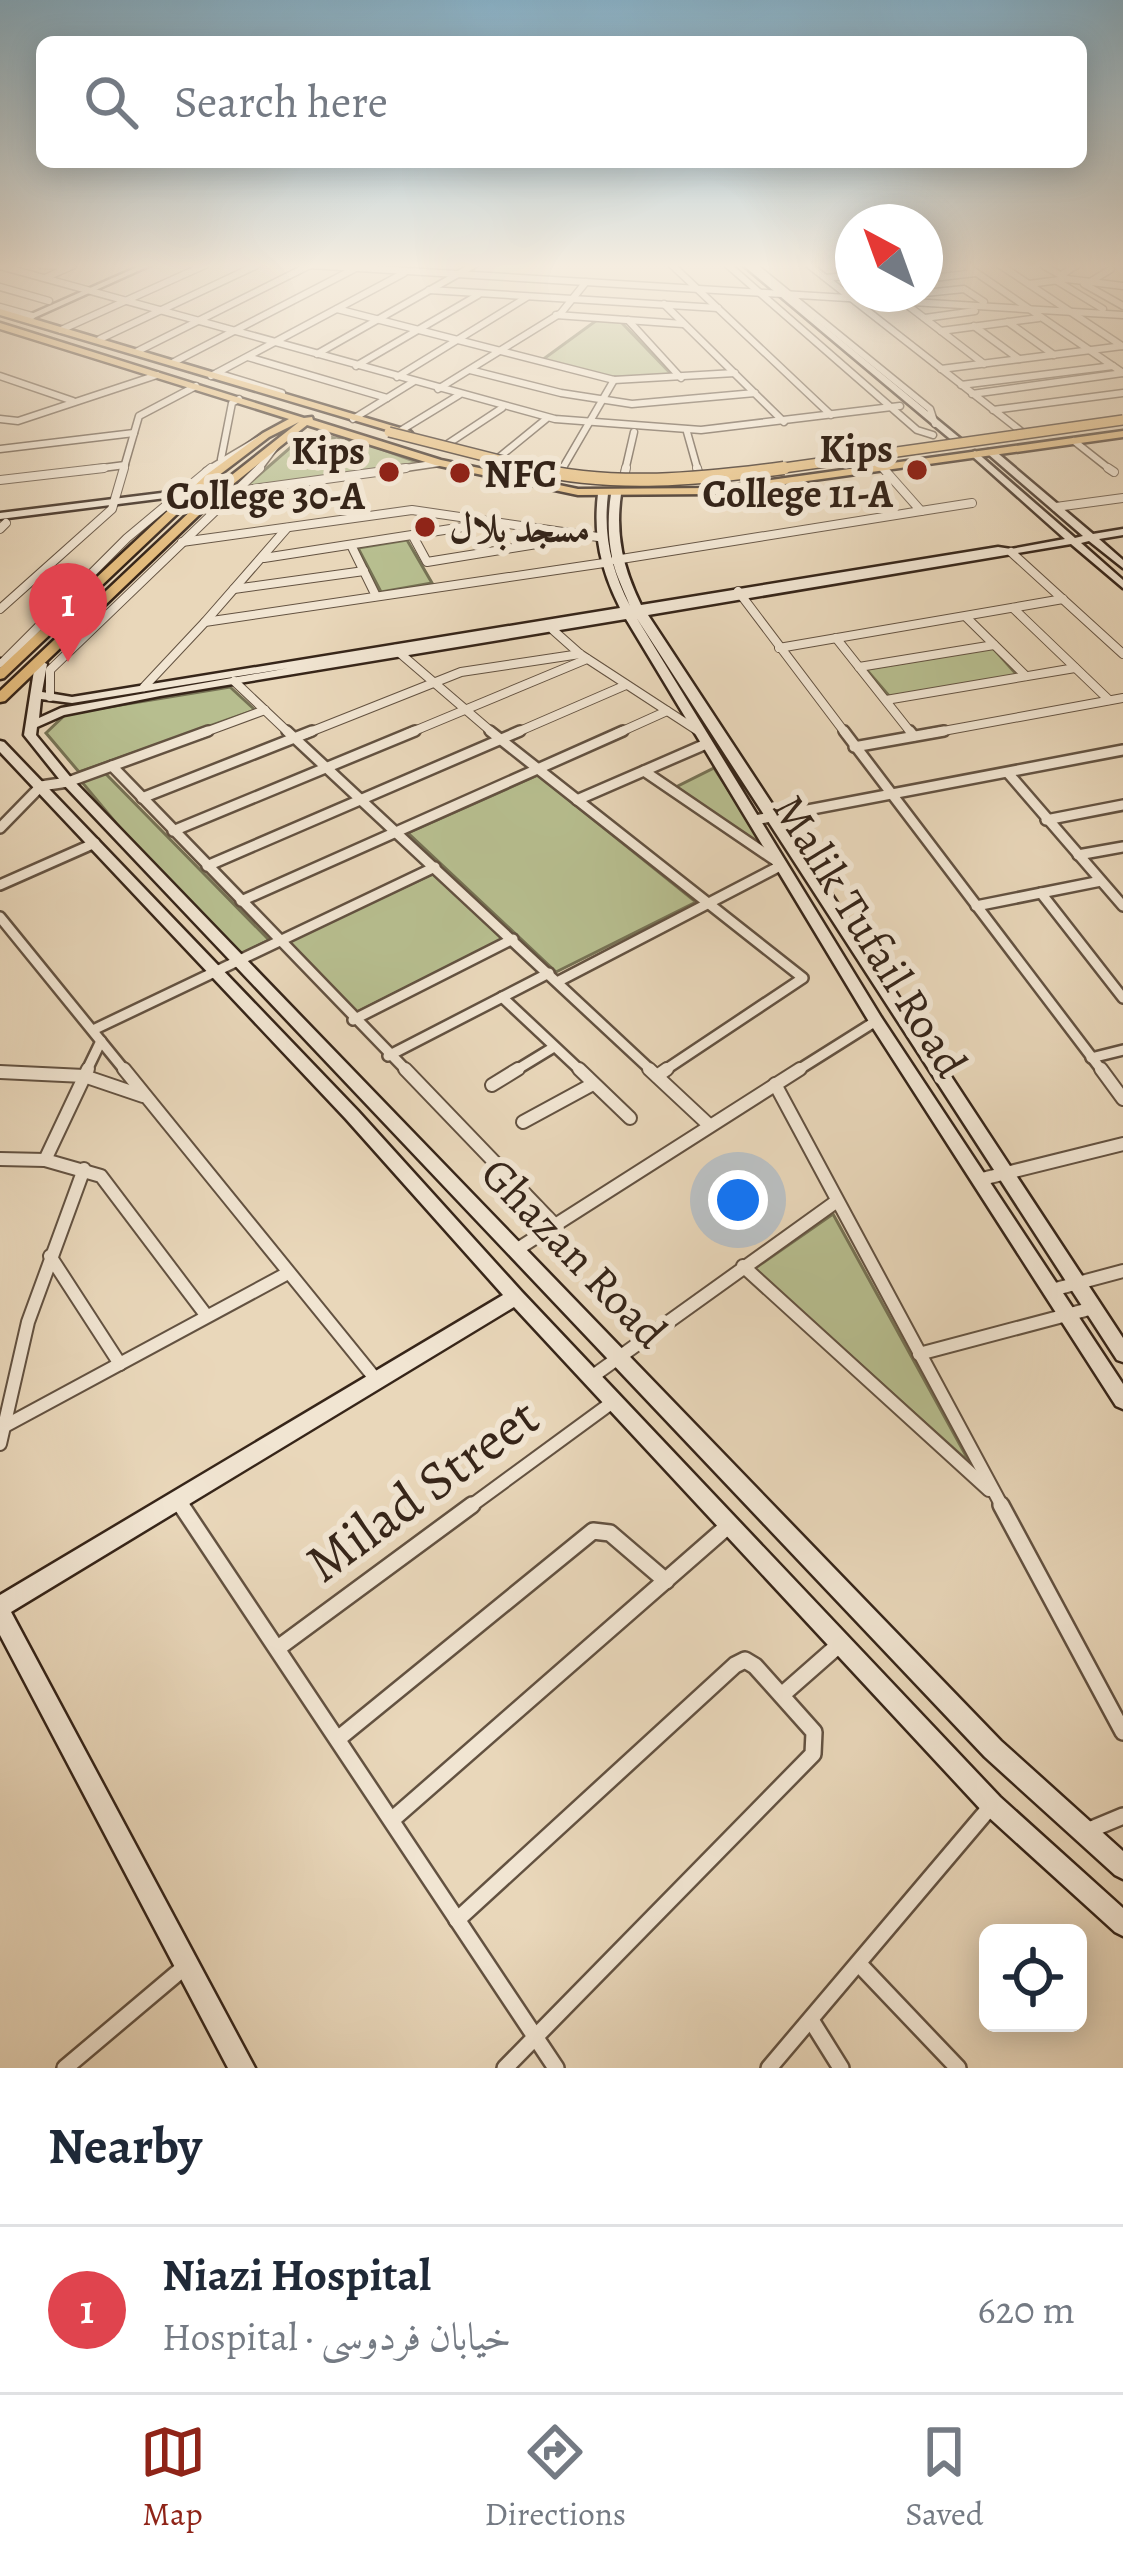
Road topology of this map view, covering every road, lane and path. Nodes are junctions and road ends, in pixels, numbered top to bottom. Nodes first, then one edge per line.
1 (115, 362) edge
2 (134, 362) edge
3 (165, 362) edge
4 (170, 362) edge
5 (182, 362) edge
6 (239, 362) edge
7 (263, 362) edge
8 (341, 362) edge
9 (364, 362) edge
10 (424, 362) edge
11 (482, 362) edge
12 (536, 362) edge
13 (666, 362) edge
14 (723, 362) edge
15 (775, 362) edge
16 (848, 362) edge
17 (854, 362) edge
18 (932, 362) edge
19 (981, 362) edge
20 (1001, 362) edge
21 (178, 364) junction
22 (984, 364) junction
23 (356, 366) junction
24 (941, 369) junction
25 (1121, 369) edge
26 (470, 370) junction
27 (735, 373) junction
28 (157, 375) junction
29 (214, 375) junction
30 (397, 377) junction
31 (2, 378) edge
32 (681, 378) junction
33 (173, 380) junction
34 (614, 380) junction
35 (412, 382) junction
36 (961, 385) junction
37 (196, 386) junction
38 (438, 389) junction
39 (755, 393) junction
40 (1123, 393) edge
41 (972, 394) junction
42 (459, 395) junction
43 (387, 398) junction
44 (239, 399) junction
45 (603, 400) junction
46 (76, 402) junction
47 (895, 406) junction
48 (502, 408) junction
49 (993, 410) junction
50 (311, 415) junction
51 (831, 415) junction
52 (0, 419) edge
53 (353, 419) junction
54 (546, 419) junction
55 (784, 422) junction
56 (1123, 425) edge
57 (586, 427) junction
58 (394, 431) junction
59 (634, 432) junction
60 (688, 432) junction
61 (1022, 432) junction
62 (134, 434) junction
63 (937, 434) junction
64 (369, 438) junction
65 (272, 439) junction
66 (1074, 440) junction
67 (958, 441) junction
68 (446, 445) junction
69 (0, 449) edge
70 (401, 449) junction
71 (991, 452) junction
72 (975, 454) junction
73 (221, 459) junction
74 (497, 459) junction
75 (439, 463) junction
76 (125, 465) junction
77 (782, 465) junction
78 (882, 467) junction
79 (742, 470) junction
80 (560, 472) junction
81 (1114, 472) dead end
82 (699, 475) junction
83 (624, 477) junction
84 (799, 478) junction
85 (0, 480) edge
86 (751, 486) junction
87 (231, 492) junction
88 (609, 494) junction
89 (183, 497) junction
90 (1123, 498) edge
91 (972, 503) dead end
92 (113, 505) junction
93 (1056, 507) junction
94 (921, 511) junction
95 (394, 513) junction
96 (1, 523) edge
97 (489, 523) junction
98 (158, 527) junction
99 (287, 528) junction
100 (1123, 532) edge
101 (571, 536) junction
102 (598, 537) junction
103 (1090, 537) junction
104 (411, 538) junction
105 (175, 541) junction
106 (1073, 541) junction
107 (352, 547) junction
108 (1011, 552) junction
109 (264, 558) junction
110 (609, 561) junction
111 (427, 562) junction
112 (1123, 565) edge
113 (364, 571) junction
114 (1123, 585) edge
115 (440, 587) junction
116 (234, 590) junction
117 (741, 595) junction
118 (376, 596) junction
119 (1064, 599) junction
120 (1013, 608) junction
121 (0, 609) edge
122 (634, 613) junction
123 (966, 617) junction
124 (205, 622) junction
125 (553, 630) junction
126 (836, 638) junction
127 (994, 645) junction
128 (779, 648) junction
129 (396, 651) junction
130 (1123, 654) edge
131 (584, 657) junction
132 (41, 664) junction
133 (4, 667) edge
134 (859, 667) junction
135 (1075, 668) junction
136 (1026, 676) junction
137 (233, 681) junction
138 (431, 684) junction
139 (626, 685) junction
140 (144, 687) junction
141 (44, 696) junction
142 (0, 698) edge
143 (1123, 698) edge
144 (886, 700) junction
145 (1109, 700) junction
146 (265, 710) junction
147 (464, 710) junction
148 (667, 711) junction
149 (30, 726) junction
150 (914, 736) junction
151 (295, 738) junction
152 (702, 738) junction
153 (500, 739) junction
154 (0, 745) edge
155 (854, 747) junction
156 (1123, 750) edge
157 (112, 766) junction
158 (325, 768) junction
159 (538, 769) junction
160 (644, 771) junction
161 (1007, 773) junction
162 (68, 782) junction
163 (41, 786) junction
164 (891, 794) junction
165 (142, 798) junction
166 (359, 800) junction
167 (577, 800) junction
168 (1123, 805) edge
169 (774, 816) junction
170 (755, 820) junction
171 (1046, 820) junction
172 (0, 828) edge
173 (173, 831) junction
174 (397, 834) junction
175 (95, 843) junction
176 (1123, 847) edge
177 (1078, 855) junction
178 (782, 865) junction
179 (207, 866) junction
180 (435, 867) junction
181 (1101, 881) junction
182 (0, 885) edge
183 (1040, 893) junction
184 (241, 902) junction
185 (707, 903) junction
186 (976, 906) junction
187 (1123, 906) edge
188 (0, 917) edge
189 (513, 939) junction
190 (278, 941) junction
191 (238, 960) junction
192 (214, 970) junction
193 (554, 977) junction
194 (1121, 993) edge
195 (502, 998) junction
196 (353, 1020) junction
197 (876, 1021) junction
198 (97, 1036) junction
199 (554, 1047) junction
200 (1123, 1050) edge
201 (388, 1056) junction
202 (1091, 1058) junction
203 (0, 1072) edge
204 (84, 1076) junction
205 (657, 1076) junction
206 (593, 1084) junction
207 (775, 1084) junction
208 (492, 1085) dead end
209 (144, 1096) junction
210 (1123, 1099) edge
211 (630, 1118) dead end
212 (523, 1122) dead end
213 (710, 1125) junction
214 (1123, 1144) edge
215 (0, 1159) edge
216 (45, 1160) junction
217 (84, 1168) junction
218 (1004, 1174) junction
219 (982, 1179) junction
220 (837, 1201) junction
221 (554, 1224) junction
222 (516, 1250) junction
223 (50, 1256) junction
224 (743, 1266) junction
225 (1123, 1270) edge
226 (288, 1273) junction
227 (1077, 1283) junction
228 (1052, 1290) junction
229 (516, 1297) junction
230 (1093, 1308) junction
231 (1066, 1313) junction
232 (206, 1315) junction
233 (919, 1354) junction
234 (1123, 1354) edge
235 (620, 1357) junction
236 (120, 1364) junction
237 (593, 1376) junction
238 (378, 1382) junction
239 (615, 1400) junction
240 (1123, 1400) edge
241 (3, 1427) junction
242 (0, 1444) edge
243 (995, 1495) junction
244 (178, 1501) junction
245 (729, 1525) junction
246 (666, 1581) junction
247 (0, 1611) edge
248 (841, 1643) junction
249 (278, 1648) junction
250 (784, 1694) junction
251 (1123, 1732) edge
252 (339, 1738) junction
253 (992, 1805) junction
254 (1123, 1816) edge
255 (394, 1818) junction
256 (1084, 1832) junction
257 (1123, 1868) edge
258 (457, 1920) junction
259 (1123, 1924) edge
260 (859, 1964) junction
261 (187, 1965) junction
262 (811, 2020) junction
263 (535, 2037) junction
264 (65, 2068) edge
265 (242, 2068) edge
266 (505, 2068) edge
267 (556, 2068) edge
268 (769, 2068) edge
269 (841, 2068) edge
270 (958, 2068) edge

1 - 28 main road
2 - 33 main road
3 - 21 main road
4 - 21 main road
5 - 21 street
6 - 29 street
7 - 43 street
8 - 23 street
9 - 23 street
10 - 30 street
11 - 26 street
12 - 34 street
13 - 32 street
14 - 27 street
15 - 51 street
16 - 47 street
17 - 63 street
18 - 24 street
19 - 22 street
20 - 22 street
21 - 29 main road
22 - 24 street
23 - 30 street
24 - 36 street
25 - 36 street
25 - 41 street
26 - 38 street
26 - 45 street
27 - 32 street
27 - 39 street
28 - 33 main road
28 - 46 street
29 - 50 main road
30 - 35 street
31 - 46 street
32 - 34 street
33 - 37 main road
34 - 45 street
35 - 38 street
35 - 43 street
36 - 41 street
37 - 44 main road
37 - 62 street
38 - 42 street
39 - 45 street
39 - 55 street
40 - 49 street
41 - 49 street
42 - 48 street
42 - 58 street
43 - 53 street
44 - 50 main road
44 - 65 main road
44 - 73 street
45 - 57 street
46 - 52 street
47 - 51 street
47 - 63 street
48 - 54 street
48 - 68 street
49 - 61 street
50 - 53 main road
50 - 64 main road
50 - 65 main road
51 - 55 street
53 - 58 main road
54 - 57 street
54 - 74 street
55 - 60 street
56 - 58 main road, bridge
56 - 61 main road
56 - 66 main road
56 - 70 main road, bridge
57 - 59 street
57 - 80 street
58 - 68 main road
59 - 60 street
59 - 83 street
60 - 82 street
61 - 67 main road
62 - 69 street
62 - 76 street
63 - 67 main road
63 - 67 street
63 - 77 main road
64 - 65 main road
64 - 70 main road
65 - 73 street
65 - 87 street
65 - 89 main road
65 - 105 main road
66 - 71 main road
66 - 81 street
68 - 74 main road
70 - 75 main road
71 - 72 main road
71 - 93 street
72 - 78 main road
72 - 106 street
73 - 89 street
74 - 80 main road
75 - 87 street
75 - 88 main road
76 - 85 street
76 - 92 street
77 - 79 main road
77 - 84 main road
78 - 84 main road
78 - 94 street
79 - 82 main road
79 - 86 main road
80 - 83 main road
82 - 83 main road
84 - 86 main road
86 - 88 main road
87 - 105 street
88 - 102 street, Malik Tufail Road
88 - 110 street, Malik Tufail Road
89 - 92 street
89 - 98 main road
89 - 133 street
90 - 93 street
91 - 94 street
92 - 96 street
92 - 121 street
93 - 103 street
94 - 110 street
95 - 97 street
95 - 99 street
95 - 104 street
97 - 101 street
97 - 104 street
98 - 105 main road
98 - 133 main road
99 - 105 street
99 - 109 street
100 - 103 street
101 - 102 street
101 - 111 street
102 - 110 street, Malik Tufail Road
103 - 106 street
103 - 112 street
104 - 107 street
104 - 111 street
105 - 132 main road
105 - 141 street
106 - 108 street
106 - 114 street
107 - 109 street
107 - 113 street
108 - 117 street
108 - 119 street
109 - 116 street
110 - 115 street
110 - 122 street, Malik Tufail Road
111 - 115 street
113 - 116 street
113 - 118 street
115 - 118 street
116 - 124 street
117 - 122 street
117 - 128 street
118 - 124 street
119 - 120 street
119 - 130 street
120 - 123 street
120 - 135 street
122 - 125 street
122 - 129 street
122 - 152 street, Malik Tufail Road
122 - 169 street, Malik Tufail Road
123 - 126 street
123 - 127 street
124 - 140 street
125 - 129 street
125 - 131 street
126 - 128 street
126 - 134 street
127 - 134 street
127 - 136 street
128 - 155 street
129 - 137 street
129 - 138 street
129 - 140 street
131 - 138 street
131 - 139 street
131 - 147 street
132 - 141 street
132 - 142 main road
134 - 144 street
135 - 136 street
135 - 145 street
136 - 144 street
137 - 146 street
137 - 149 street
138 - 147 street
138 - 151 street
139 - 148 street
139 - 153 street
140 - 141 street
141 - 149 street
143 - 145 street
144 - 150 street
145 - 150 street
146 - 151 street
146 - 157 street
147 - 153 street
147 - 158 street
148 - 152 street
148 - 159 street
149 - 162 street, Ghazan Road
150 - 155 street
151 - 158 street
151 - 165 street
152 - 160 street
152 - 170 street, Malik Tufail Road
153 - 159 street
153 - 166 street
154 - 163 street, Ghazan Road
155 - 164 street
156 - 161 street
157 - 162 street
157 - 165 street
158 - 166 street
158 - 173 street
159 - 167 street
159 - 174 street
160 - 167 street
160 - 178 street
161 - 164 street
161 - 171 street
162 - 163 street
162 - 191 street, Ghazan Road
163 - 172 street
163 - 175 street, Ghazan Road
164 - 169 street
164 - 186 street
165 - 173 street
166 - 174 street
166 - 179 street
167 - 185 street
168 - 171 street
169 - 170 street
169 - 218 street, Malik Tufail Road
170 - 178 street, Malik Tufail Road
171 - 177 street
173 - 179 street
174 - 180 street
174 - 184 street
175 - 182 street
175 - 192 street, Ghazan Road
176 - 177 street
177 - 181 street
178 - 185 street
178 - 197 street, Malik Tufail Road
179 - 184 street
180 - 189 street
180 - 190 street
181 - 183 street
181 - 187 street
183 - 186 street
183 - 194 street
184 - 190 street
185 - 193 street
185 - 205 street
186 - 202 street
188 - 198 street
189 - 193 street
189 - 196 street
190 - 191 street
190 - 196 street
191 - 192 street
191 - 222 street, Ghazan Road
192 - 198 street
192 - 229 street, Ghazan Road
193 - 195 street
193 - 205 street
195 - 199 street
195 - 201 street
196 - 201 street
197 - 207 street
197 - 219 street, Malik Tufail Road
198 - 204 street
198 - 209 street
199 - 206 street
199 - 208 street
200 - 202 street
201 - 221 street
202 - 210 street
203 - 204 street
204 - 209 street
204 - 216 street
205 - 213 street
206 - 211 street
206 - 212 street
207 - 213 street
207 - 220 street
209 - 226 street
213 - 221 street
214 - 218 street
215 - 216 street
216 - 217 street
217 - 223 street
217 - 232 street
218 - 219 street
218 - 227 street, Malik Tufail Road
219 - 228 street, Malik Tufail Road
220 - 224 street
220 - 233 street
221 - 222 street
222 - 235 street, Ghazan Road
223 - 236 street
223 - 241 street
224 - 235 street
224 - 243 street
225 - 227 street
226 - 232 street
226 - 238 street
227 - 228 street
227 - 230 street, Malik Tufail Road
228 - 231 street, Malik Tufail Road
229 - 237 street, Ghazan Road
229 - 238 street
230 - 231 street
230 - 234 street, Malik Tufail Road
231 - 233 street
231 - 240 street, Malik Tufail Road
232 - 236 street
233 - 243 street
235 - 237 street
235 - 256 street, Ghazan Road
236 - 241 street
237 - 239 street, Ghazan Road
238 - 244 street
239 - 245 street, Ghazan Road
239 - 249 street, Milad Street
241 - 242 street
243 - 251 street
244 - 247 street
244 - 249 street
245 - 246 street
245 - 248 street, Ghazan Road
246 - 252 street
246 - 255 street
247 - 261 street
248 - 250 street
248 - 253 street, Ghazan Road
249 - 252 street
250 - 258 street
250 - 263 street
252 - 255 street
253 - 259 street, Ghazan Road
253 - 260 street
254 - 256 street
255 - 258 street
256 - 257 street, Ghazan Road
258 - 263 street
260 - 262 street
260 - 270 street
261 - 264 street
261 - 265 street
262 - 268 street
262 - 269 street
263 - 266 street
263 - 267 street

